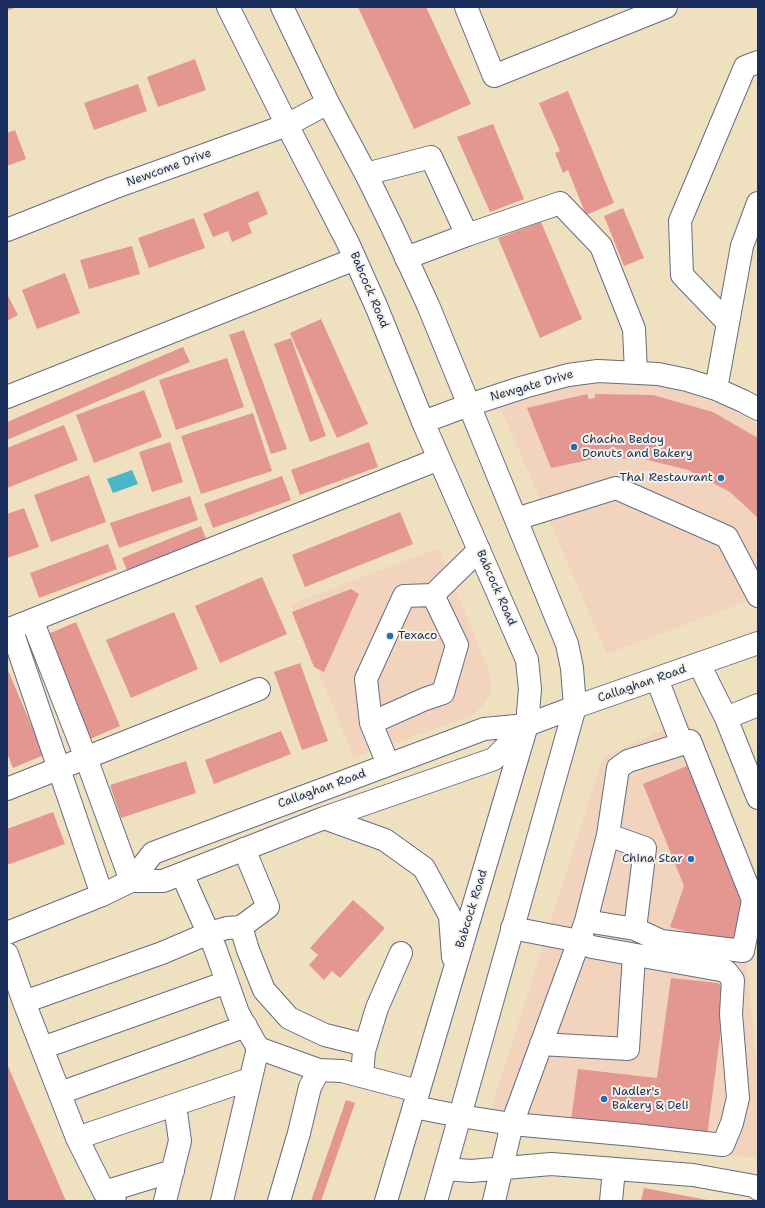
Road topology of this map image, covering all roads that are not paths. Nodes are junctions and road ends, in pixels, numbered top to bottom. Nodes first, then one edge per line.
1 (228, 7) edge
2 (282, 7) edge
3 (466, 7) edge
4 (666, 7) edge
5 (758, 62) edge
6 (328, 103) junction
7 (287, 125) junction
8 (366, 174) junction
9 (758, 203) edge
10 (7, 230) edge
11 (467, 235) junction
12 (406, 258) junction
13 (355, 259) junction
14 (728, 323) junction
15 (636, 372) junction
16 (716, 389) junction
17 (7, 397) edge
18 (469, 405) junction
19 (758, 409) edge
20 (424, 422) junction
21 (439, 459) junction
22 (516, 519) junction
23 (480, 550) junction
24 (434, 595) junction
25 (758, 596) edge
26 (32, 620) junction
27 (9, 629) edge
28 (758, 643) edge
29 (699, 664) junction
30 (657, 679) junction
31 (259, 689) dead end
32 (758, 705) edge
33 (575, 707) junction
34 (726, 718) junction
35 (371, 723) junction
36 (527, 725) junction
37 (682, 744) junction
38 (86, 758) junction
39 (388, 764) junction
40 (59, 768) junction
41 (7, 789) edge
42 (758, 798) edge
43 (324, 818) junction
44 (608, 835) junction
45 (244, 849) junction
46 (182, 874) junction
47 (132, 881) junction
48 (102, 895) junction
49 (241, 927) junction
50 (512, 928) junction
51 (635, 929) junction
52 (583, 931) junction
53 (7, 932) edge
54 (209, 933) junction
55 (401, 953) dead end
56 (7, 954) edge
57 (634, 955) junction
58 (454, 971) junction
59 (227, 982) junction
60 (24, 1002) junction
61 (246, 1026) junction
62 (542, 1044) junction
63 (365, 1045) junction
64 (42, 1048) junction
65 (258, 1048) junction
66 (319, 1070) junction
67 (362, 1076) junction
68 (250, 1079) junction
69 (60, 1094) junction
70 (416, 1099) junction
71 (175, 1105) junction
72 (460, 1116) junction
73 (512, 1124) junction
74 (77, 1138) junction
75 (503, 1168) junction
76 (445, 1169) junction
77 (614, 1169) junction
78 (173, 1171) junction
79 (758, 1188) edge
80 (109, 1197) edge
81 (165, 1201) edge
82 (222, 1201) edge
83 (279, 1201) edge
84 (386, 1201) edge
85 (436, 1201) edge
86 (494, 1201) edge
87 (611, 1201) edge

1 - 7 main road, Babcock Road
2 - 6 main road
3 - 4 main road
5 - 14 main road
6 - 7 main road, Newcome Drive
6 - 8 main road
7 - 10 main road, Newcome Drive
7 - 13 main road, Babcock Road
8 - 11 main road
8 - 12 main road
9 - 14 main road
11 - 12 main road
11 - 15 main road
12 - 18 main road
13 - 17 main road
13 - 20 main road, Babcock Road
14 - 16 main road
15 - 16 main road, Newgate Drive
15 - 18 main road, Newgate Drive
16 - 19 main road, Newgate Drive
18 - 20 main road, Newgate Drive
18 - 22 main road
20 - 21 main road, Babcock Road
21 - 23 main road, Babcock Road
21 - 26 main road
22 - 25 main road
22 - 33 main road
23 - 24 main road
23 - 36 main road, Babcock Road
24 - 35 main road
24 - 35 main road
26 - 27 main road
26 - 38 main road
27 - 40 main road
28 - 29 main road, Callaghan Road
29 - 30 main road, Callaghan Road
29 - 34 main road
30 - 33 main road, Callaghan Road
30 - 37 main road
31 - 38 main road
32 - 34 main road
33 - 36 main road, Callaghan Road
33 - 50 main road
34 - 42 main road
35 - 39 main road
36 - 39 main road, Callaghan Road
36 - 43 main road, Callaghan Road
36 - 58 main road, Babcock Road
37 - 44 main road
37 - 51 main road
38 - 40 main road
38 - 47 main road
39 - 47 main road, Callaghan Road
40 - 41 main road
40 - 48 main road
43 - 45 main road, Callaghan Road
43 - 58 main road
44 - 51 main road
44 - 52 main road
45 - 46 main road, Callaghan Road
45 - 49 main road
46 - 47 main road, Callaghan Road
46 - 54 main road
47 - 48 main road, Callaghan Road
48 - 53 main road, Callaghan Road
49 - 54 main road
49 - 63 main road
50 - 52 main road
50 - 72 main road
51 - 52 main road
52 - 57 main road
52 - 62 main road
54 - 59 main road
54 - 60 main road
55 - 63 main road
56 - 60 main road
57 - 62 main road
57 - 73 main road
58 - 70 main road, Babcock Road
59 - 61 main road
59 - 64 main road
60 - 64 main road
61 - 65 main road
61 - 69 main road
62 - 73 main road
63 - 67 main road
64 - 69 main road
65 - 66 main road
65 - 68 main road
66 - 67 main road
66 - 83 main road
67 - 70 main road
68 - 71 main road
68 - 82 main road
69 - 74 main road
70 - 72 main road
70 - 84 main road, Babcock Road
71 - 74 main road
71 - 78 main road
72 - 73 main road
72 - 76 main road
73 - 75 main road
74 - 80 main road
75 - 76 main road
75 - 77 main road
75 - 86 main road
76 - 85 main road
77 - 79 main road
77 - 87 main road
78 - 80 main road
78 - 81 main road

